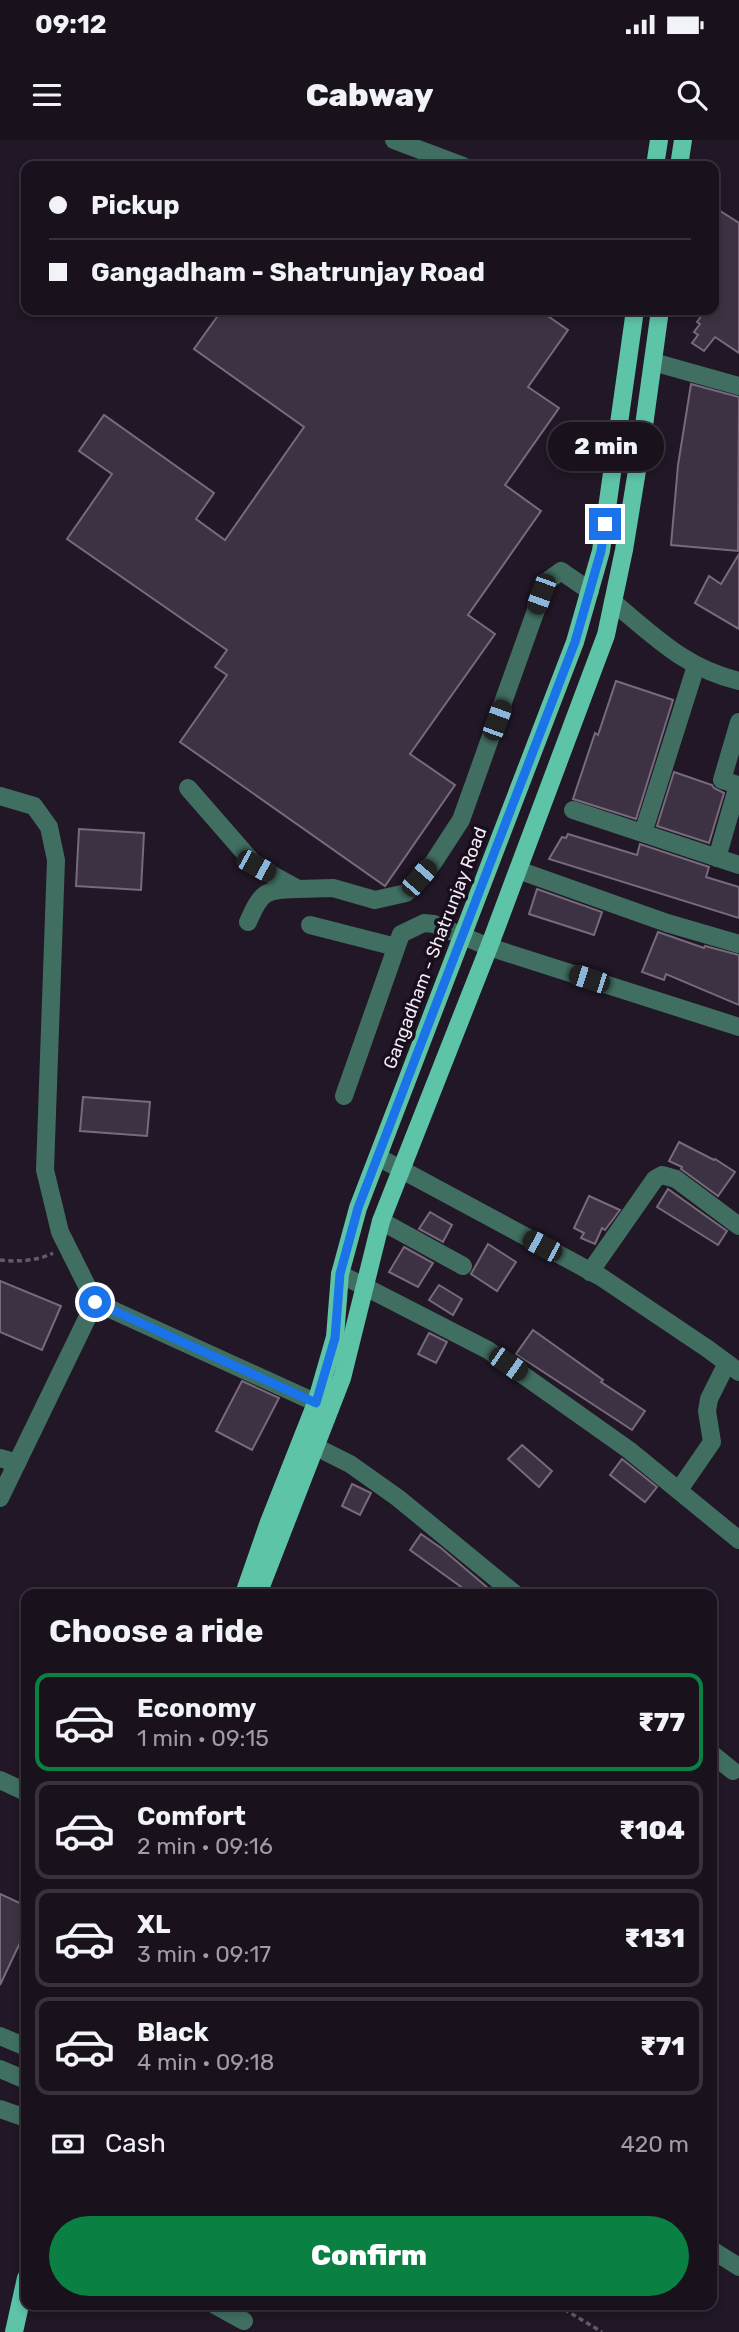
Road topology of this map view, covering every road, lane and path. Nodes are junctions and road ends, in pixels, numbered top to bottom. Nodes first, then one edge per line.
1 (394, 140) edge
2 (659, 140) edge
3 (683, 140) edge
4 (450, 161) edge
5 (656, 161) edge
6 (680, 161) edge
7 (634, 315) edge
8 (659, 315) edge
9 (653, 362) junction
10 (739, 386) edge
11 (590, 591) junction
12 (614, 602) junction
13 (696, 666) junction
14 (739, 681) edge
15 (739, 722) edge
16 (188, 788) dead end
17 (0, 796) edge
18 (573, 810) dead end
19 (643, 833) junction
20 (716, 858) junction
21 (739, 865) edge
22 (517, 870) junction
23 (298, 889) junction
24 (248, 922) dead end
25 (310, 925) dead end
26 (461, 937) junction
27 (739, 944) edge
28 (397, 947) junction
29 (489, 947) junction
30 (739, 1027) edge
31 (344, 1096) dead end
32 (378, 1157) junction
33 (401, 1169) junction
34 (381, 1221) junction
35 (739, 1226) edge
36 (66, 1245) junction
37 (0, 1260) edge
38 (463, 1266) dead end
39 (590, 1272) junction
40 (340, 1274) junction
41 (364, 1286) junction
42 (95, 1302) junction
43 (733, 1368) edge
44 (323, 1406) junction
45 (308, 1443) junction
46 (9, 1460) edge
47 (679, 1490) junction
48 (0, 1498) edge
49 (739, 1539) edge
50 (246, 1589) edge
51 (260, 1589) edge
52 (509, 1589) edge
53 (717, 1758) edge
54 (733, 1771) dead end
55 (0, 1780) edge
56 (21, 1790) edge
57 (0, 2036) edge
58 (21, 2045) edge
59 (0, 2069) edge
60 (21, 2078) edge
61 (0, 2109) edge
62 (21, 2116) edge
63 (717, 2253) edge
64 (739, 2267) edge
65 (21, 2300) edge
66 (224, 2310) edge
67 (565, 2310) edge
68 (244, 2321) dead end
69 (14, 2332) edge
70 (602, 2332) edge

1 - 4 street
2 - 5 main road
3 - 6 main road
7 - 11 main road, Gangadham - Shatrunjay Road
8 - 9 main road, Gangadham - Shatrunjay Road
9 - 10 street
9 - 12 main road, Gangadham - Shatrunjay Road
11 - 12 main road
11 - 23 street
11 - 26 main road, Gangadham - Shatrunjay Road
12 - 13 street
12 - 22 main road, Gangadham - Shatrunjay Road
13 - 14 street
13 - 19 street
15 - 20 street
16 - 23 street
17 - 36 street
18 - 19 street
19 - 20 street
20 - 21 street
22 - 27 street
22 - 29 main road, Gangadham - Shatrunjay Road
23 - 24 street
25 - 28 street
26 - 28 street
26 - 29 street
26 - 32 main road, Gangadham - Shatrunjay Road
28 - 31 street
29 - 30 street
29 - 33 main road, Gangadham - Shatrunjay Road
32 - 33 street
32 - 40 main road, Gangadham - Shatrunjay Road
33 - 34 main road, Gangadham - Shatrunjay Road
33 - 39 street
34 - 38 street
34 - 41 main road, Gangadham - Shatrunjay Road
35 - 39 street
36 - 37 path
36 - 42 street
39 - 43 street
40 - 41 street
40 - 44 main road, Gangadham - Shatrunjay Road
41 - 44 main road, Gangadham - Shatrunjay Road
41 - 47 street
42 - 44 street
42 - 46 street
43 - 47 street
44 - 45 main road, Gangadham - Shatrunjay Road
45 - 50 main road, Gangadham - Shatrunjay Road
45 - 51 main road, Gangadham - Shatrunjay Road
45 - 52 street
46 - 48 street
47 - 49 street
53 - 54 street
55 - 56 street
57 - 58 street
59 - 60 street
61 - 62 street
63 - 64 street
65 - 69 main road
66 - 68 street
67 - 70 path

